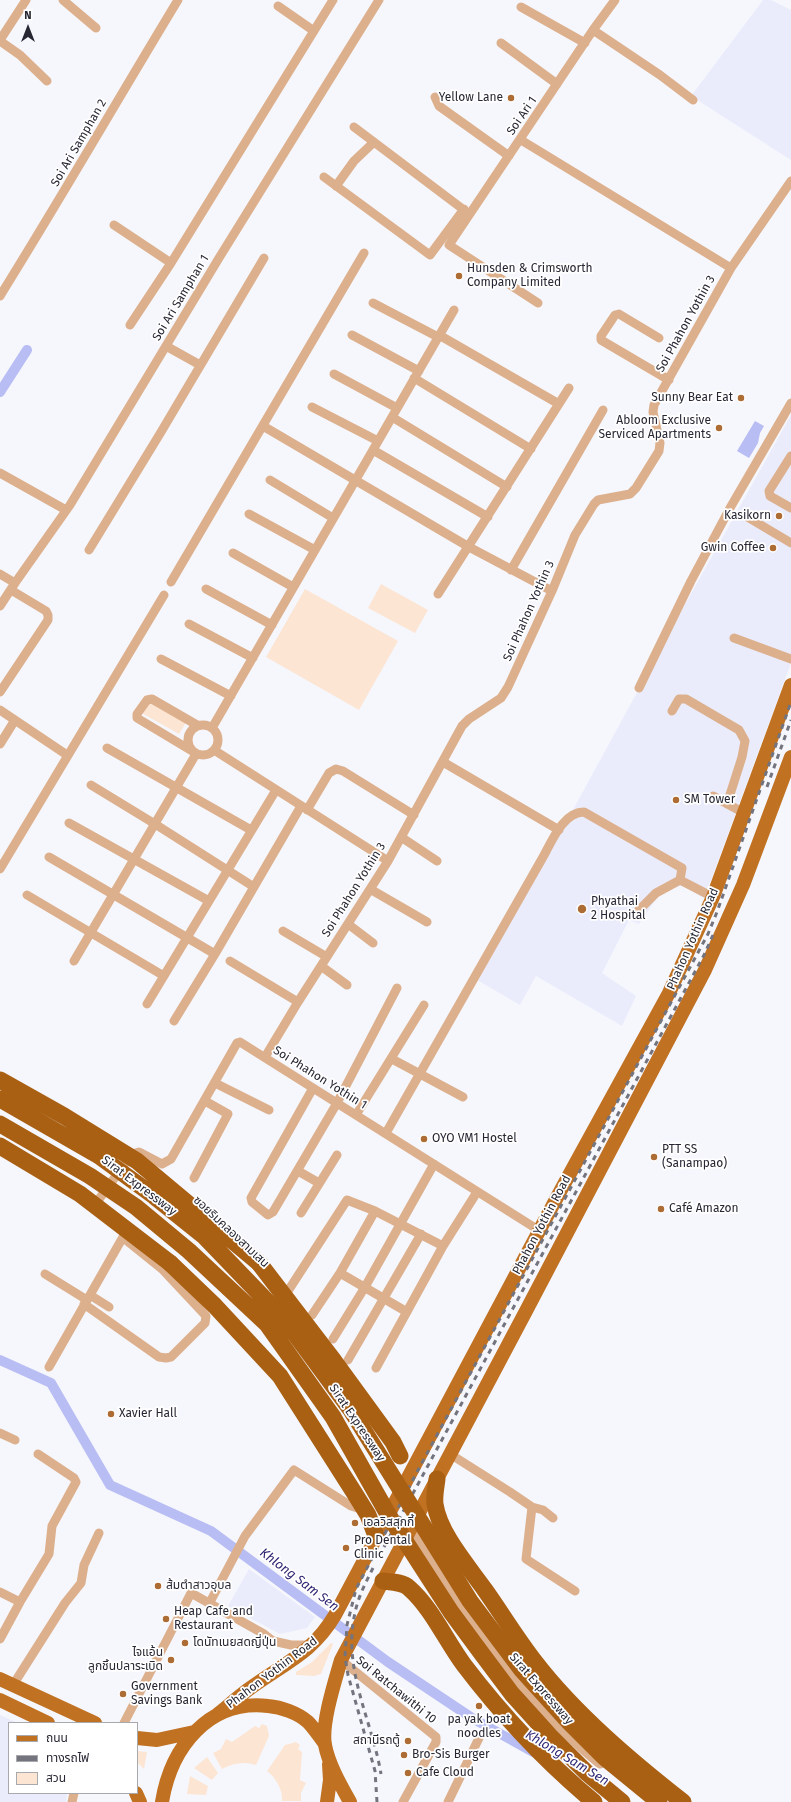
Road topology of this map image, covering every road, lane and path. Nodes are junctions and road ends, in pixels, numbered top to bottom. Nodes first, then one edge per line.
1 (26, 0) edge
2 (62, 0) edge
3 (178, 0) edge
4 (333, 0) edge
5 (379, 0) edge
6 (615, 0) edge
7 (278, 6) dead end
8 (521, 7) dead end
9 (96, 28) dead end
10 (593, 30) junction
11 (314, 31) junction
12 (0, 41) edge
13 (501, 43) dead end
14 (585, 43) junction
15 (47, 82) dead end
16 (557, 84) junction
17 (435, 97) dead end
18 (693, 100) dead end
19 (354, 127) dead end
20 (521, 140) junction
21 (374, 142) junction
22 (509, 156) junction
23 (324, 177) dead end
24 (791, 181) edge
25 (336, 186) junction
26 (466, 211) junction
27 (458, 224) junction
28 (114, 225) dead end
29 (364, 253) dead end
30 (264, 258) dead end
31 (171, 263) junction
32 (731, 268) junction
33 (0, 296) edge
34 (373, 303) dead end
35 (538, 303) dead end
36 (454, 310) dead end
37 (130, 325) dead end
38 (352, 335) dead end
39 (439, 336) junction
40 (659, 338) dead end
41 (166, 346) junction
42 (200, 365) junction
43 (334, 374) dead end
44 (416, 375) junction
45 (668, 380) junction
46 (569, 388) dead end
47 (791, 403) edge
48 (559, 404) junction
49 (312, 407) dead end
50 (397, 408) junction
51 (603, 410) dead end
52 (392, 417) junction
53 (263, 426) junction
54 (378, 441) junction
55 (531, 449) junction
56 (373, 450) junction
57 (791, 456) edge
58 (0, 472) edge
59 (270, 480) dead end
60 (356, 480) junction
61 (507, 487) junction
62 (791, 508) edge
63 (66, 510) junction
64 (249, 514) dead end
65 (744, 515) dead end
66 (488, 517) junction
67 (333, 518) junction
68 (791, 543) edge
69 (469, 547) junction
70 (89, 550) dead end
71 (315, 550) junction
72 (233, 553) dead end
73 (511, 570) junction
74 (0, 574) edge
75 (172, 582) dead end
76 (13, 587) junction
77 (293, 588) junction
78 (206, 589) dead end
79 (552, 592) junction
80 (438, 594) dead end
81 (164, 595) dead end
82 (0, 606) edge
83 (190, 624) dead end
84 (272, 625) junction
85 (734, 638) dead end
86 (253, 658) junction
87 (161, 659) dead end
88 (791, 659) edge
89 (791, 685) edge
90 (639, 688) dead end
91 (0, 692) edge
92 (231, 696) junction
93 (0, 710) edge
94 (672, 711) dead end
95 (15, 720) junction
96 (197, 725) junction
97 (212, 728) junction
98 (1, 739) edge
99 (107, 748) dead end
100 (214, 750) junction
101 (194, 752) junction
102 (67, 755) junction
103 (791, 757) edge
104 (443, 762) junction
105 (91, 786) dead end
106 (176, 788) junction
107 (276, 790) junction
108 (713, 796) dead end
109 (727, 804) junction
110 (304, 808) junction
111 (744, 813) junction
112 (414, 815) junction
113 (69, 823) dead end
114 (155, 824) junction
115 (252, 830) junction
116 (559, 830) junction
117 (401, 837) junction
118 (49, 857) dead end
119 (134, 859) junction
120 (388, 861) junction
121 (437, 861) dead end
122 (0, 869) edge
123 (227, 871) junction
124 (680, 880) junction
125 (254, 887) junction
126 (370, 889) junction
127 (114, 894) junction
128 (27, 895) dead end
129 (713, 897) junction
130 (209, 901) junction
131 (636, 913) dead end
132 (427, 922) dead end
133 (348, 924) junction
134 (283, 932) dead end
135 (91, 933) junction
136 (187, 938) junction
137 (373, 943) dead end
138 (215, 954) junction
139 (327, 957) junction
140 (74, 961) dead end
141 (230, 961) dead end
142 (321, 966) junction
143 (164, 976) junction
144 (347, 985) dead end
145 (397, 988) dead end
146 (298, 1002) junction
147 (147, 1004) dead end
148 (424, 1004) dead end
149 (174, 1021) dead end
150 (265, 1057) junction
151 (392, 1059) junction
152 (419, 1073) junction
153 (0, 1079) edge
154 (215, 1083) junction
155 (313, 1088) junction
156 (463, 1096) dead end
157 (0, 1099) edge
158 (205, 1101) junction
159 (337, 1103) junction
160 (269, 1110) dead end
161 (356, 1115) junction
162 (0, 1124) edge
163 (597, 1124) junction
164 (386, 1133) junction
165 (618, 1136) junction
166 (0, 1147) edge
167 (132, 1154) junction
168 (337, 1155) dead end
169 (434, 1164) junction
170 (298, 1171) junction
171 (194, 1178) dead end
172 (318, 1183) junction
173 (477, 1192) junction
174 (94, 1206) junction
175 (375, 1210) junction
176 (301, 1214) dead end
177 (400, 1223) junction
178 (540, 1231) junction
179 (421, 1234) junction
180 (123, 1236) junction
181 (443, 1246) junction
182 (340, 1273) junction
183 (45, 1274) dead end
184 (364, 1287) junction
185 (288, 1291) dead end
186 (385, 1298) junction
187 (87, 1300) junction
188 (109, 1307) dead end
189 (407, 1312) junction
190 (312, 1315) dead end
191 (322, 1342) junction
192 (348, 1360) dead end
193 (49, 1367) dead end
194 (376, 1368) dead end
195 (0, 1433) edge
196 (15, 1440) dead end
197 (38, 1454) dead end
198 (450, 1454) junction
199 (400, 1456) joint
200 (413, 1466) junction
201 (437, 1479) junction
202 (532, 1507) junction
203 (365, 1510) junction
204 (553, 1518) dead end
205 (412, 1527) junction
206 (99, 1533) dead end
207 (376, 1536) junction
208 (474, 1575) junction
209 (383, 1581) junction
210 (453, 1590) junction
211 (575, 1591) dead end
212 (0, 1592) edge
213 (20, 1602) junction
214 (209, 1604) junction
215 (426, 1609) junction
216 (0, 1639) edge
217 (313, 1645) junction
218 (341, 1660) junction
219 (6, 1682) edge
220 (0, 1700) edge
221 (218, 1714) junction
222 (46, 1722) edge
223 (94, 1722) edge
224 (125, 1722) edge
225 (194, 1732) junction
226 (138, 1738) edge
227 (479, 1738) dead end
228 (325, 1744) junction
229 (329, 1758) junction
230 (162, 1802) edge
231 (327, 1802) edge
232 (350, 1802) edge
233 (403, 1802) edge
234 (448, 1802) edge
235 (594, 1802) edge
236 (622, 1802) edge
237 (648, 1802) edge
238 (659, 1802) edge
239 (683, 1802) edge

1 - 12 street
2 - 9 street
3 - 33 street, Soi Ari Samphan 2
4 - 11 street
5 - 41 street, Soi Ari Samphan 1
6 - 10 street, Soi Ari 1
7 - 11 street
8 - 14 street
10 - 14 street, Soi Ari 1
10 - 18 street
11 - 31 street
12 - 15 street
13 - 16 street
14 - 16 street, Soi Ari 1
16 - 20 street, Soi Ari 1
17 - 22 street
19 - 21 street
20 - 22 street, Soi Ari 1
20 - 32 street
21 - 25 street
21 - 26 street
22 - 26 street, Soi Ari 1
23 - 25 street
24 - 32 street, Soi Phahon Yothin 3
25 - 27 street
26 - 27 street, Soi Ari 1
27 - 35 street, Soi Ari 1
28 - 31 street
29 - 53 street
30 - 42 street
31 - 37 street
32 - 45 street, Soi Phahon Yothin 3
34 - 39 street
36 - 39 street
38 - 44 street
39 - 44 street
39 - 48 street
40 - 45 street
41 - 42 street
41 - 63 street, Soi Ari Samphan 1
42 - 70 street
43 - 50 street
44 - 50 street
44 - 55 street
45 - 79 street, Soi Phahon Yothin 3
46 - 48 street
47 - 90 street
48 - 55 street
49 - 54 street
50 - 52 street
51 - 73 street
52 - 54 street
52 - 61 street
53 - 60 street
53 - 75 street
54 - 56 street
55 - 61 street
56 - 60 street
56 - 66 street
57 - 62 street
58 - 63 street
59 - 67 street
60 - 67 street
60 - 69 street
61 - 66 street
63 - 76 street, Soi Ari Samphan 1
64 - 71 street
65 - 68 street
66 - 69 street
67 - 71 street
69 - 73 street
69 - 80 street
71 - 77 street
72 - 77 street
73 - 79 street
74 - 76 street
76 - 82 street, Soi Ari Samphan 1
76 - 91 street
77 - 84 street
78 - 84 street
79 - 104 street, Soi Phahon Yothin 3
81 - 102 street
83 - 86 street
84 - 86 street
85 - 88 street
86 - 92 street
87 - 92 street
89 - 111 main road, Phahon Yothin Road
92 - 97 street
93 - 95 street
94 - 109 street
95 - 98 street
95 - 102 street
96 - 97 street
96 - 101 street
96 - 101 street
97 - 100 street
99 - 106 street
100 - 101 street
100 - 107 street
101 - 106 street
102 - 122 street
103 - 165 main road, Phahon Yothin Road
104 - 112 street, Soi Phahon Yothin 3
104 - 116 street
105 - 114 street
106 - 114 street
106 - 115 street
107 - 110 street
107 - 115 street
108 - 109 street
109 - 111 street
110 - 112 street
110 - 120 street
110 - 125 street
111 - 129 main road, Phahon Yothin Road
112 - 117 street, Soi Phahon Yothin 3
113 - 119 street
114 - 119 street
114 - 123 street
115 - 123 street
116 - 124 street
116 - 152 street
117 - 120 street, Soi Phahon Yothin 3
117 - 121 street
118 - 127 street
119 - 127 street
119 - 130 street
120 - 126 street, Soi Phahon Yothin 3
123 - 125 street
123 - 130 street
124 - 129 street
124 - 131 street
125 - 138 street
126 - 132 street
126 - 133 street, Soi Phahon Yothin 3
127 - 135 street
127 - 136 street
128 - 135 street
129 - 163 main road, Phahon Yothin Road
130 - 136 street
133 - 137 street
133 - 139 street, Soi Phahon Yothin 3
134 - 139 street
135 - 140 street
135 - 143 street
136 - 138 street
136 - 143 street
138 - 149 street
139 - 142 street, Soi Phahon Yothin 3
141 - 146 street
142 - 144 street
142 - 146 street, Soi Phahon Yothin 3
143 - 147 street
145 - 159 street
146 - 150 street, Soi Phahon Yothin 3
148 - 151 street
150 - 154 street, Soi Phahon Yothin 1
150 - 155 street, Soi Phahon Yothin 1
151 - 152 street
151 - 161 street
152 - 156 street
152 - 164 street
153 - 167 street, ซอยริมคลองสามเสน
153 - 191 highway, bridge
154 - 158 street, Soi Phahon Yothin 1
154 - 160 street
155 - 159 street, Soi Phahon Yothin 1
155 - 170 street
157 - 238 highway, Sirat Expressway, bridge
158 - 167 street, Soi Phahon Yothin 1
158 - 171 street
159 - 161 street, Soi Phahon Yothin 1
159 - 170 street
161 - 164 street, Soi Phahon Yothin 1
162 - 236 highway, Sirat Expressway, bridge
163 - 165 main road
163 - 178 main road, Phahon Yothin Road
164 - 169 street, Soi Phahon Yothin 1
165 - 198 main road, Phahon Yothin Road
166 - 174 street
166 - 203 highway, bridge
167 - 174 street
167 - 191 street, ซอยริมคลองสามเสน
168 - 172 street
169 - 173 street, Soi Phahon Yothin 1
169 - 177 street
170 - 172 street
172 - 176 street
173 - 178 street, Soi Phahon Yothin 1
173 - 181 street
174 - 180 street
175 - 177 street
175 - 182 street
175 - 185 street
177 - 179 street
177 - 184 street
178 - 200 main road, Phahon Yothin Road
179 - 181 street
179 - 186 street
180 - 187 street
180 - 187 street
181 - 189 street
182 - 184 street
182 - 190 street
183 - 187 street
184 - 186 street
184 - 191 street
186 - 189 street
186 - 192 street
187 - 188 street
187 - 193 street
189 - 194 street
191 - 199 highway
195 - 196 street
197 - 213 street
198 - 201 main road, Phahon Yothin Road
198 - 202 street
199 - 200 street
200 - 207 main road, Phahon Yothin Road
201 - 205 main road, Phahon Yothin Road
201 - 208 highway
202 - 204 street
202 - 211 street
203 - 207 highway
203 - 214 street
205 - 209 main road, Phahon Yothin Road
205 - 210 street
206 - 219 street
207 - 217 main road, Phahon Yothin Road
208 - 210 street
208 - 239 highway
209 - 215 highway
209 - 218 main road, Phahon Yothin Road
210 - 215 street
210 - 237 street
212 - 213 street
213 - 216 street
214 - 217 street
214 - 224 street
215 - 235 highway
217 - 221 main road, Phahon Yothin Road
218 - 228 main road, Phahon Yothin Road
218 - 233 street, Soi Ratchawithi 10
219 - 223 main road
220 - 222 main road
221 - 225 main road
221 - 228 main road
225 - 226 main road
225 - 230 main road
227 - 234 street
228 - 229 main road
229 - 231 main road
229 - 232 main road

